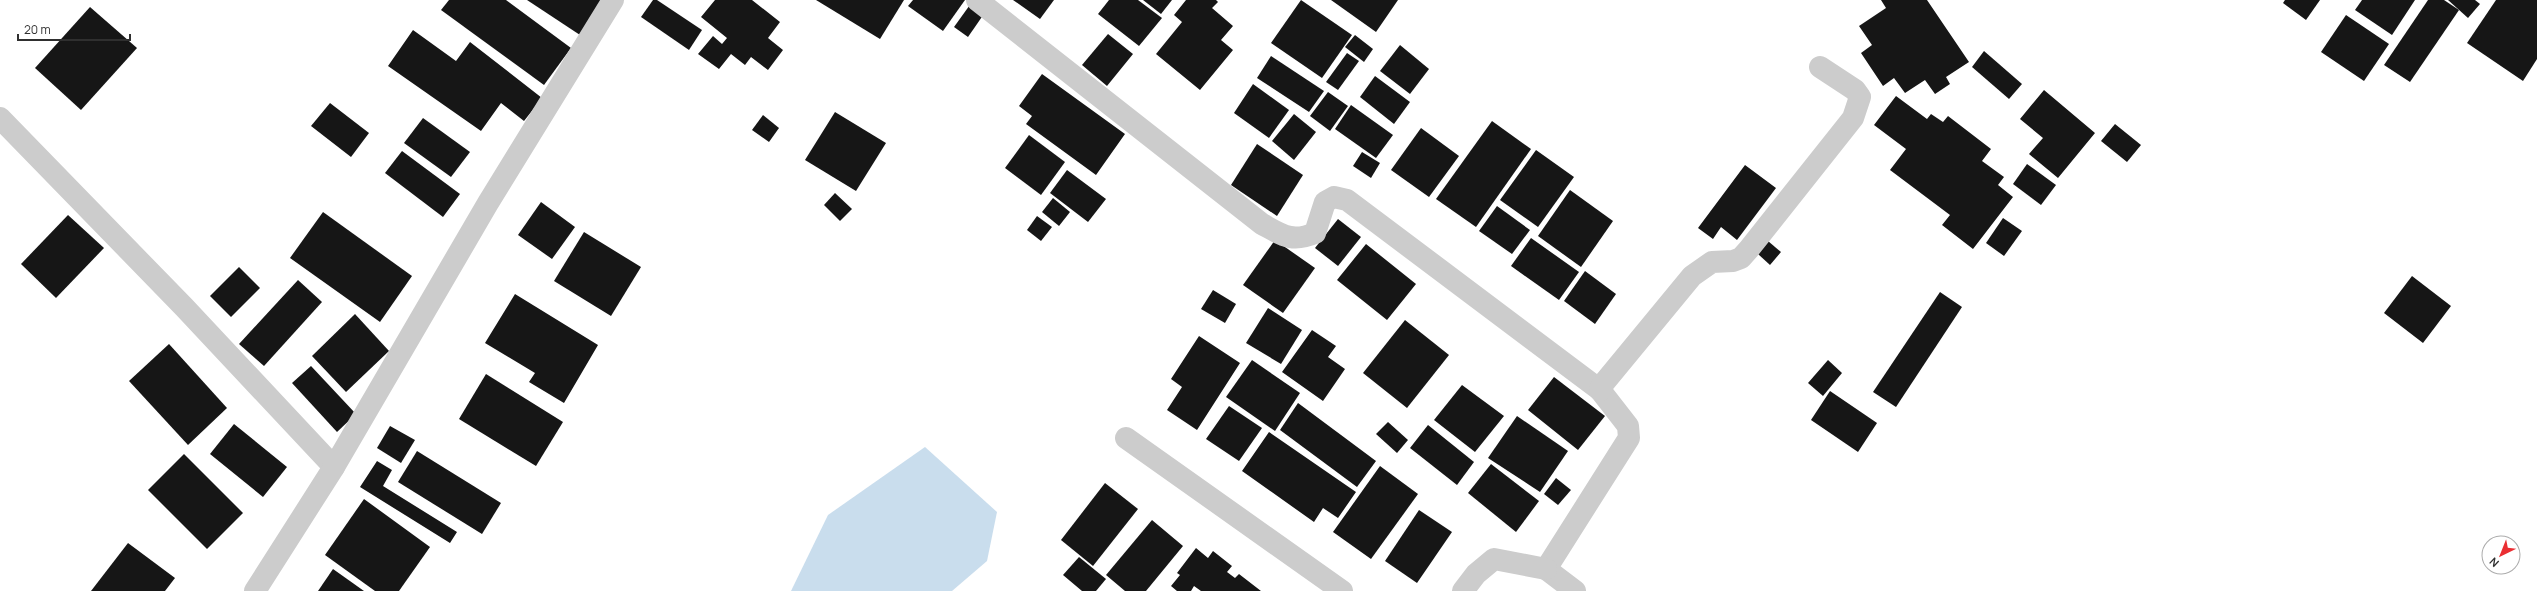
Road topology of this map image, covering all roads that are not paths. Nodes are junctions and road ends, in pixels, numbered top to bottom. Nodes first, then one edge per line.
1 (613, 0) edge
2 (977, 0) edge
3 (1820, 67) dead end
4 (0, 118) edge
5 (1600, 390) junction
6 (1126, 438) dead end
7 (334, 467) junction
8 (1546, 569) junction
9 (255, 591) edge
10 (1342, 591) edge
11 (1463, 591) edge
12 (1575, 591) edge

1 - 7 street
2 - 5 street
3 - 5 street
4 - 7 street
5 - 8 street
6 - 10 street
7 - 9 street
8 - 11 street
8 - 12 street

